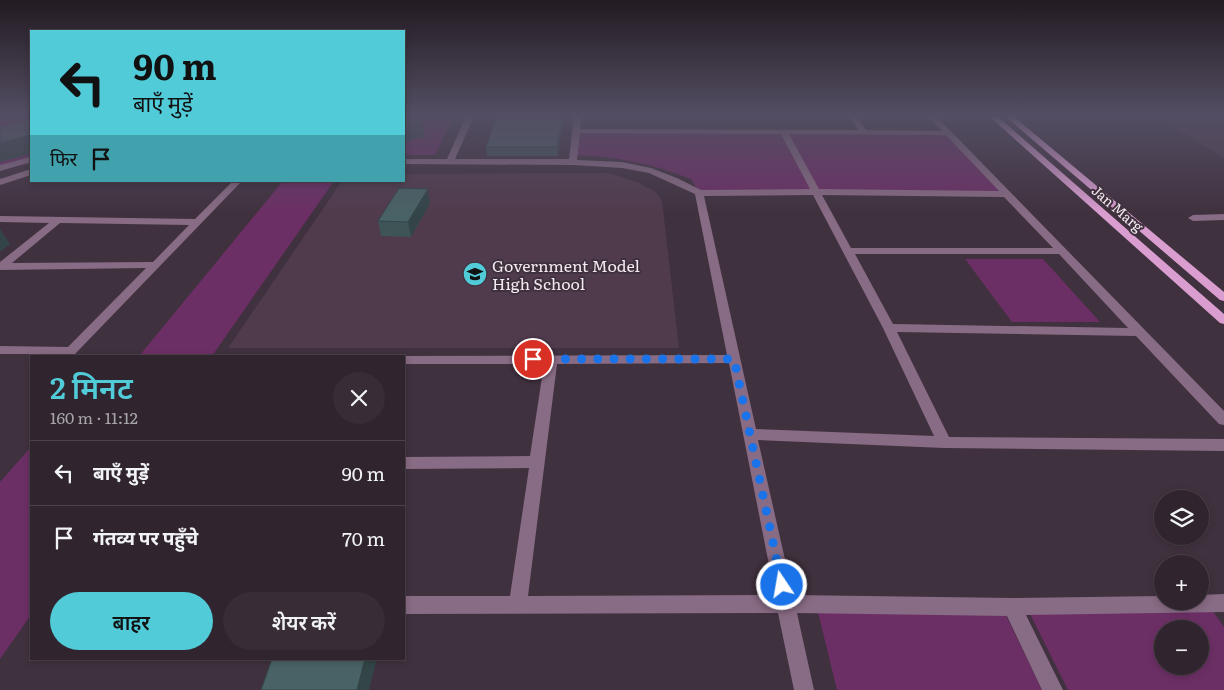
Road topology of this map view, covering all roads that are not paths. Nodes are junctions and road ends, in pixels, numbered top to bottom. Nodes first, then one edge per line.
1 (456, 148) edge
2 (574, 148) edge
3 (793, 148) edge
4 (963, 148) edge
5 (1029, 148) edge
6 (1047, 148) edge
7 (30, 160) edge
8 (405, 162) edge
9 (450, 162) junction
10 (572, 162) junction
11 (0, 168) edge
12 (30, 172) edge
13 (0, 182) edge
14 (237, 182) edge
15 (816, 192) junction
16 (699, 193) junction
17 (1007, 194) junction
18 (1224, 217) edge
19 (1194, 218) dead end
20 (0, 219) edge
21 (58, 220) junction
22 (198, 222) junction
23 (848, 251) junction
24 (1062, 251) junction
25 (156, 265) junction
26 (1, 266) edge
27 (1224, 298) edge
28 (1224, 320) edge
29 (889, 328) junction
30 (1140, 332) junction
31 (0, 350) edge
32 (551, 359) junction
33 (734, 359) junction
34 (405, 360) edge
35 (1224, 420) edge
36 (750, 434) junction
37 (944, 442) junction
38 (1224, 445) edge
39 (538, 462) junction
40 (405, 463) edge
41 (786, 604) junction
42 (405, 605) edge
43 (518, 605) junction
44 (1012, 606) junction
45 (1222, 606) edge
46 (804, 690) edge
47 (1054, 690) edge

1 - 9 street
2 - 10 street
3 - 15 street
4 - 17 street
5 - 28 main road, Jan Marg
6 - 27 main road, Jan Marg
7 - 11 street
8 - 9 street
9 - 10 street
10 - 16 street
12 - 13 street
14 - 22 street
15 - 16 street
15 - 17 street
15 - 23 street
16 - 33 street
17 - 24 street
18 - 19 street
20 - 21 street
21 - 22 street
21 - 26 street
22 - 25 street
23 - 24 street
23 - 29 street
24 - 30 street
25 - 26 street
25 - 31 street
29 - 30 street
29 - 37 street
30 - 35 street
32 - 33 street
32 - 34 street
32 - 39 street
33 - 36 street
36 - 37 street
36 - 41 street
37 - 38 street
39 - 40 street
39 - 43 street
41 - 43 street
41 - 44 street
41 - 46 street
42 - 43 street
44 - 45 street
44 - 47 street

